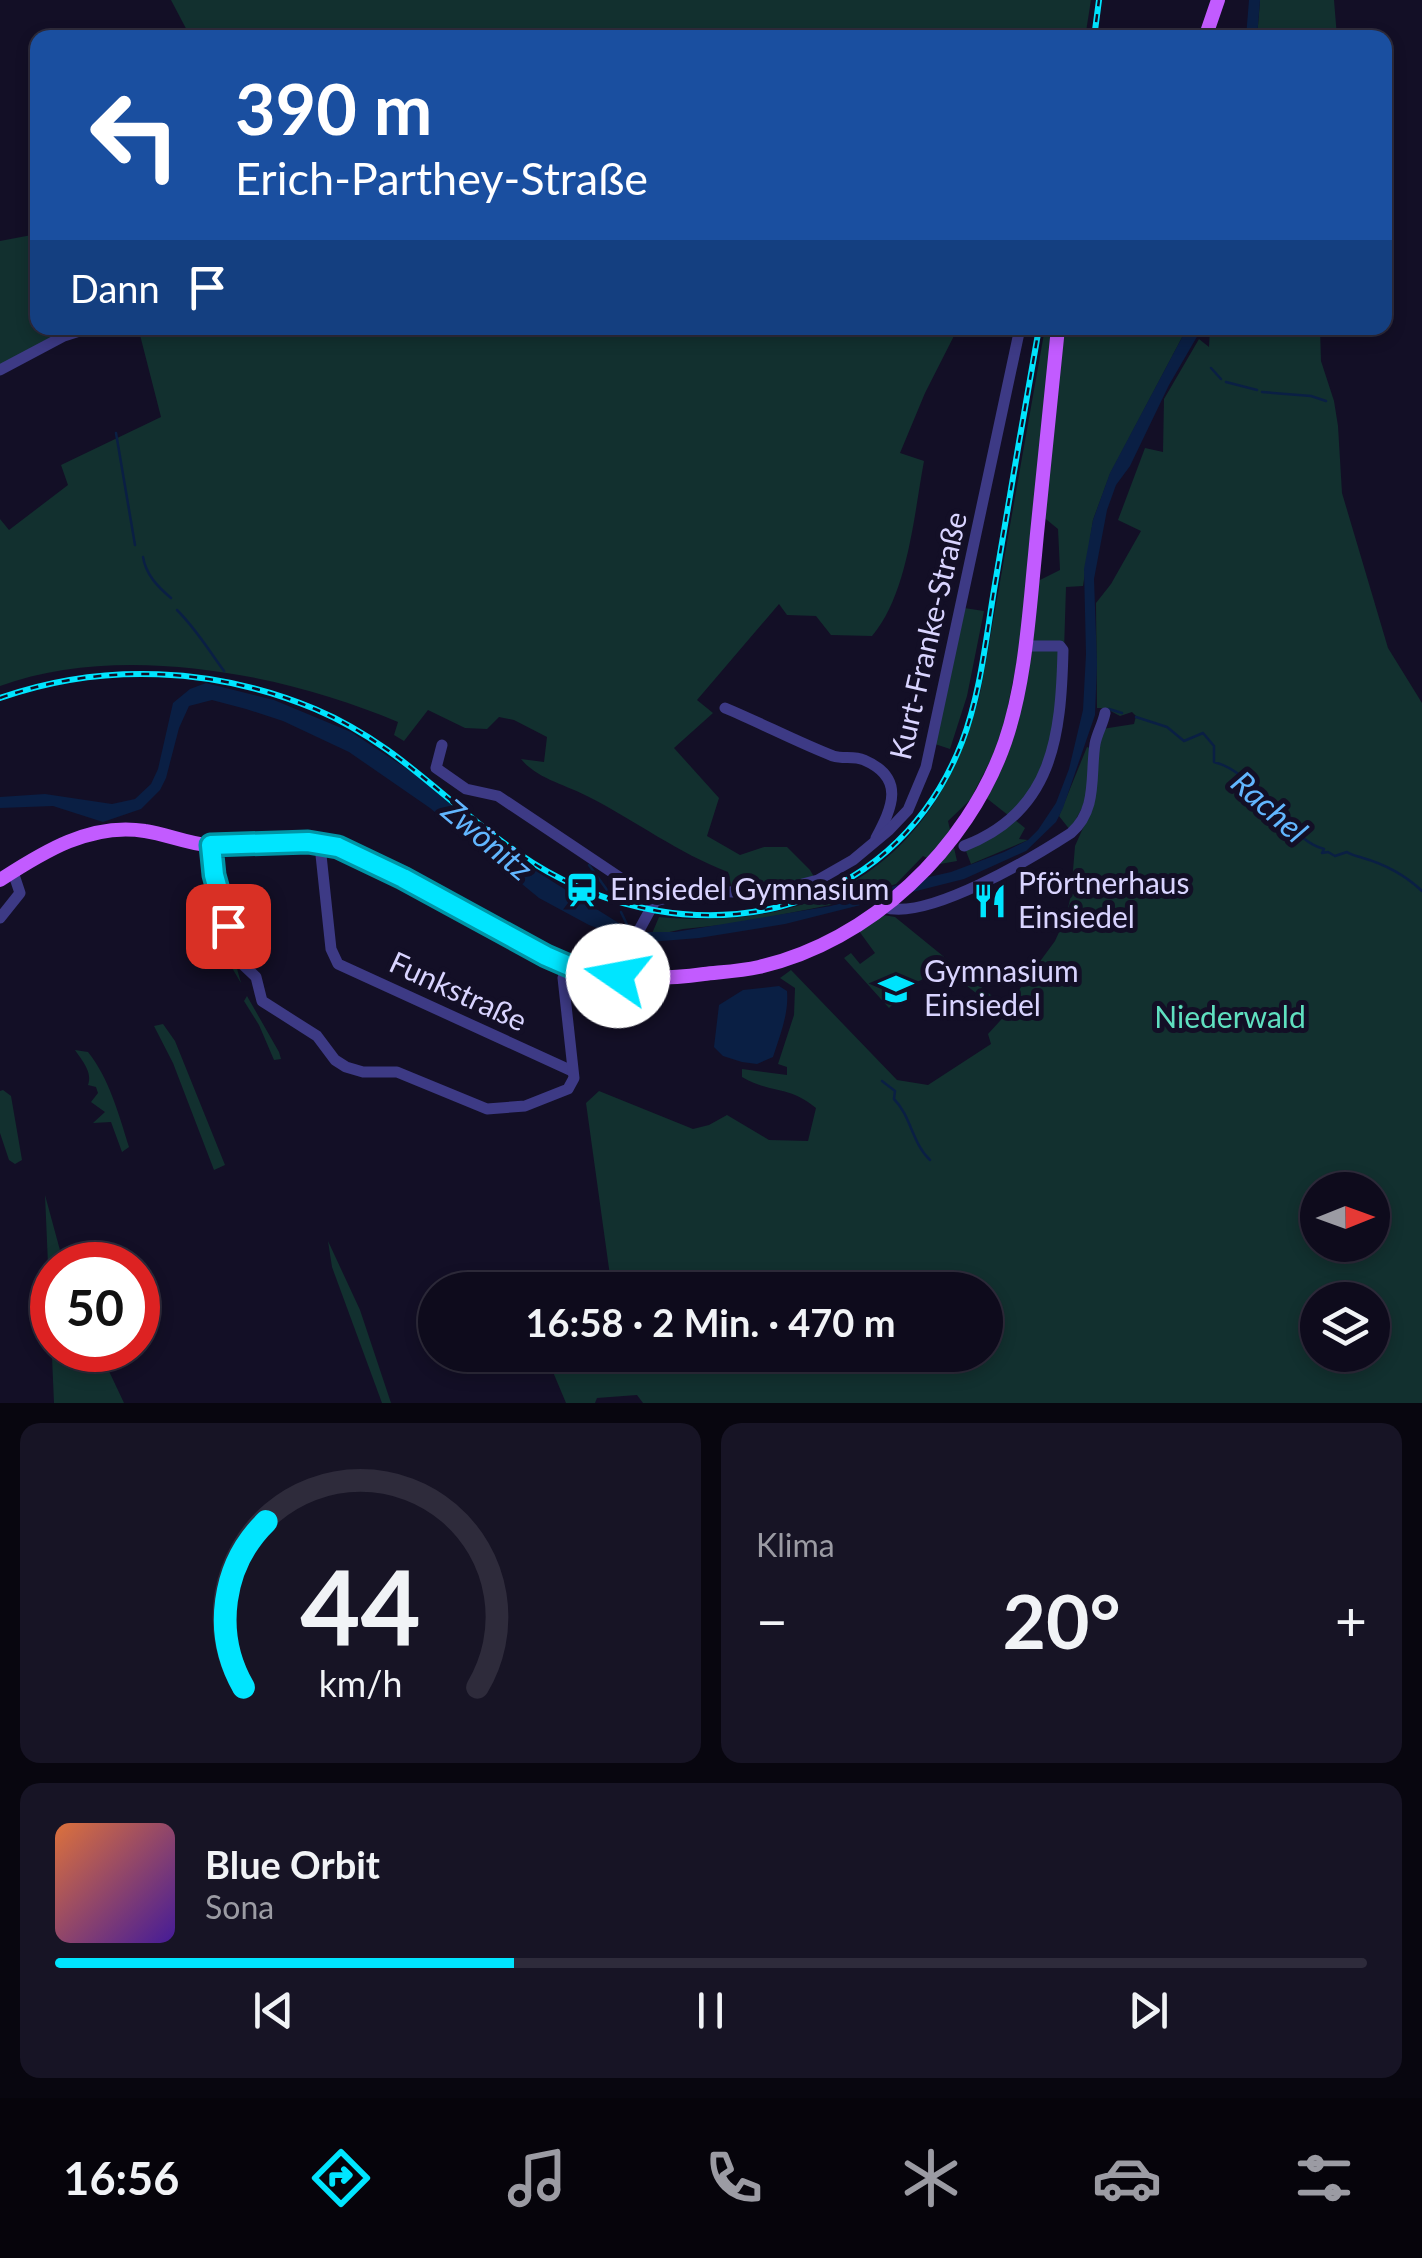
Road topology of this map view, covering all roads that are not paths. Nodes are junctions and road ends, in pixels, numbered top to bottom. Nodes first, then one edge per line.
1 (1218, 0) edge
2 (1208, 30) edge
3 (67, 335) edge
4 (1019, 335) edge
5 (1057, 335) edge
6 (0, 370) edge
7 (1026, 646) junction
8 (725, 708) dead end
9 (1106, 713) dead end
10 (442, 745) dead end
11 (959, 830) junction
12 (876, 838) junction
13 (323, 844) junction
14 (211, 845) junction
15 (964, 846) junction
16 (964, 864) dead end
17 (6, 876) edge
18 (655, 901) junction
19 (890, 902) junction
20 (0, 918) edge
21 (569, 966) junction
22 (618, 976) junction
23 (572, 1071) junction

1 - 2 main road
3 - 6 street
4 - 12 street, Kurt-Franke-Straße
5 - 7 main road
7 - 11 main road
7 - 15 street
8 - 12 street
9 - 19 street
10 - 18 street
11 - 15 street
11 - 19 main road
12 - 18 street, Kurt-Franke-Straße
13 - 14 main road
13 - 21 main road
13 - 23 street, Funkstraße
14 - 17 main road
14 - 23 street
15 - 16 street
17 - 20 street
18 - 22 street
19 - 22 main road
21 - 22 main road
21 - 23 street, Funkstraße

